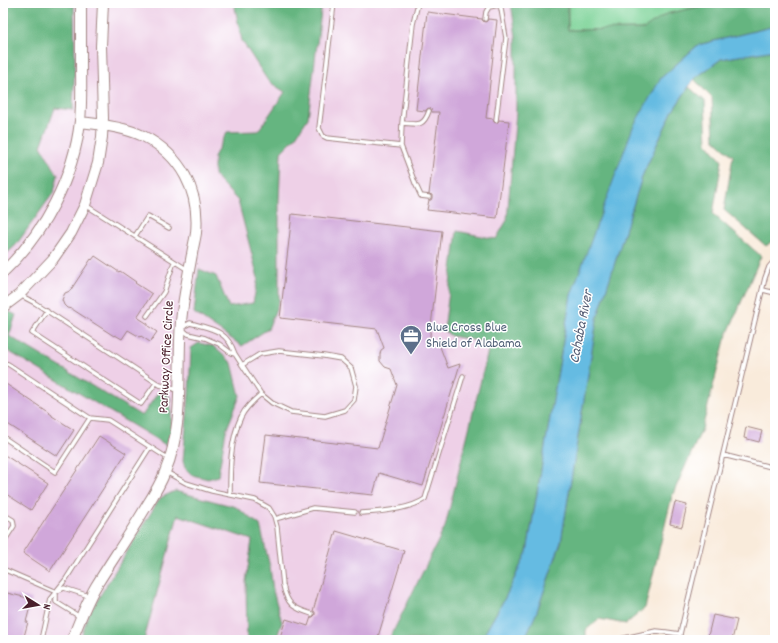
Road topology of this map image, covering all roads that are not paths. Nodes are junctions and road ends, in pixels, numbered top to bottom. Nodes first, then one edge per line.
1 (81, 3) edge
2 (103, 3) edge
3 (334, 3) edge
4 (418, 3) edge
5 (439, 3) edge
6 (464, 3) edge
7 (500, 4) edge
8 (485, 19) dead end
9 (429, 111) dead end
10 (496, 120) dead end
11 (80, 122) junction
12 (402, 123) junction
13 (103, 126) junction
14 (401, 146) junction
15 (429, 197) dead end
16 (85, 205) junction
17 (169, 228) dead end
18 (135, 236) junction
19 (775, 260) edge
20 (174, 262) junction
21 (189, 271) junction
22 (3, 272) edge
23 (762, 290) junction
24 (775, 293) edge
25 (19, 295) junction
26 (3, 307) edge
27 (47, 310) junction
28 (148, 316) dead end
29 (181, 328) junction
30 (235, 354) junction
31 (3, 363) edge
32 (242, 365) junction
33 (463, 376) dead end
34 (156, 383) junction
35 (179, 390) junction
36 (261, 394) junction
37 (90, 418) junction
38 (3, 436) edge
39 (150, 447) junction
40 (723, 455) junction
41 (170, 460) junction
42 (775, 468) edge
43 (166, 471) junction
44 (230, 494) junction
45 (355, 512) dead end
46 (361, 513) dead end
47 (3, 514) edge
48 (275, 519) junction
49 (3, 543) edge
50 (3, 569) edge
51 (56, 592) junction
52 (90, 597) junction
53 (312, 614) dead end
54 (80, 618) junction
55 (680, 634) junction
56 (41, 640) edge
57 (72, 640) edge
58 (616, 640) edge
59 (680, 640) edge

1 - 11 street
2 - 13 street
3 - 14 lane
4 - 12 lane
5 - 6 lane
7 - 8 lane
7 - 10 lane
9 - 12 lane
11 - 13 street, Parkway Office Circle
11 - 22 street
12 - 14 lane
13 - 16 street
13 - 21 street, Parkway Office Circle
14 - 15 lane
16 - 18 lane
16 - 25 street
17 - 18 lane
18 - 20 lane
19 - 23 lane
20 - 21 lane
20 - 28 lane
21 - 29 street, Parkway Office Circle
23 - 24 lane
23 - 40 lane
25 - 26 street
25 - 27 lane
27 - 34 lane
27 - 34 lane
29 - 30 lane
29 - 30 lane
29 - 35 street, Parkway Office Circle
30 - 32 lane
31 - 37 lane
32 - 36 lane
32 - 36 lane
33 - 46 lane
34 - 35 lane
35 - 41 street, Parkway Office Circle
36 - 44 lane
37 - 38 lane
37 - 39 lane
39 - 41 lane
39 - 51 lane
40 - 42 lane
40 - 55 lane
41 - 43 street, Parkway Office Circle
43 - 44 lane
43 - 52 street, Parkway Office Circle
44 - 48 lane
45 - 48 lane
47 - 49 lane
48 - 53 lane
50 - 51 lane
51 - 52 lane
51 - 54 lane
51 - 56 lane
52 - 54 street, Parkway Office Circle
54 - 57 street, Parkway Office Circle
55 - 58 lane
55 - 59 lane

